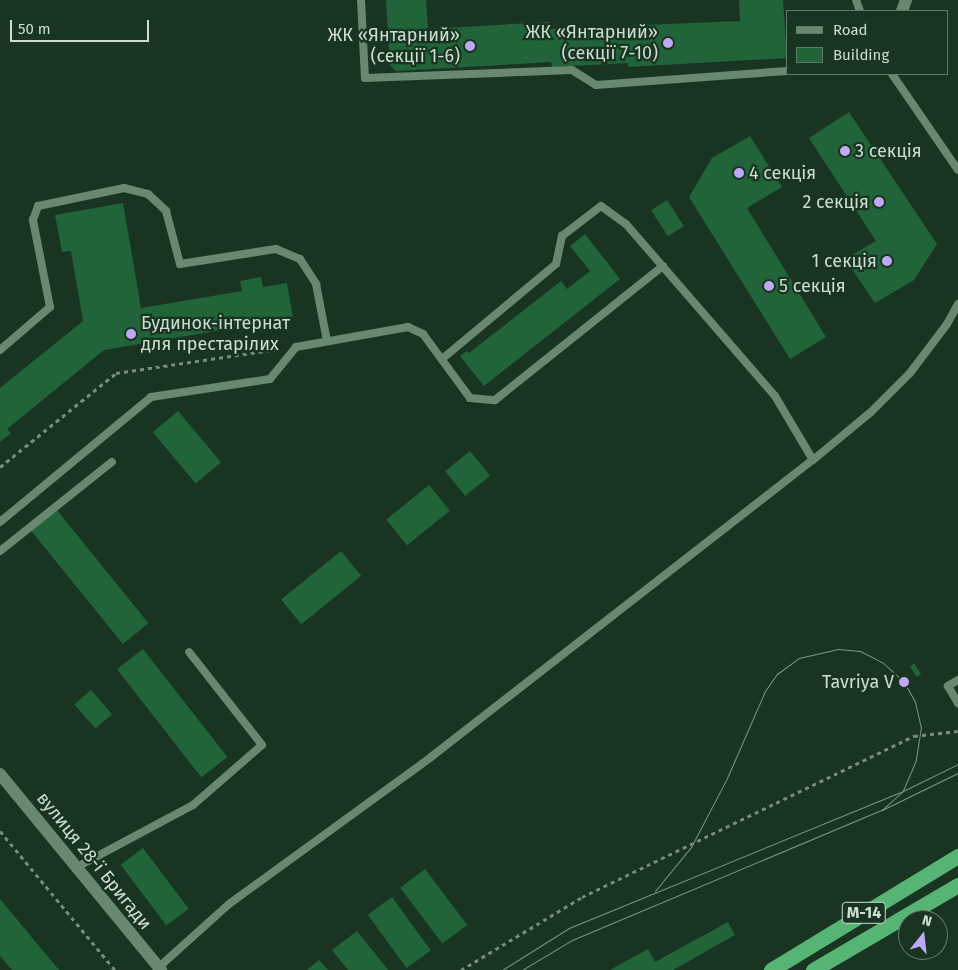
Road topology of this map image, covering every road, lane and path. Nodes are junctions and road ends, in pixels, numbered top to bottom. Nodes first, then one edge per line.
1 (361, 0) edge
2 (786, 71) edge
3 (893, 75) edge
4 (958, 170) edge
5 (663, 266) junction
6 (958, 304) edge
7 (327, 341) junction
8 (296, 347) junction
9 (0, 350) edge
10 (442, 359) junction
11 (813, 460) junction
12 (112, 462) dead end
13 (0, 466) edge
14 (1, 520) edge
15 (0, 551) edge
16 (189, 652) dead end
17 (958, 680) edge
18 (958, 703) edge
19 (958, 731) edge
20 (2, 779) edge
21 (0, 831) edge
22 (958, 856) edge
23 (77, 867) junction
24 (958, 885) edge
25 (160, 969) edge
26 (115, 970) edge
27 (461, 970) edge
28 (771, 970) edge
29 (813, 970) edge

1 - 2 lane
3 - 4 lane
5 - 10 lane
5 - 10 lane
5 - 11 lane
6 - 11 lane
7 - 8 lane
7 - 9 lane
7 - 10 lane
8 - 13 path
8 - 14 lane
11 - 25 lane
12 - 15 lane
16 - 23 lane
17 - 18 lane
19 - 27 path
20 - 23 street, вулиця 28-ї Бригади
21 - 26 path
22 - 28 highway, М-14
23 - 25 street, вулиця 28-ї Бригади
24 - 29 highway, М-14

